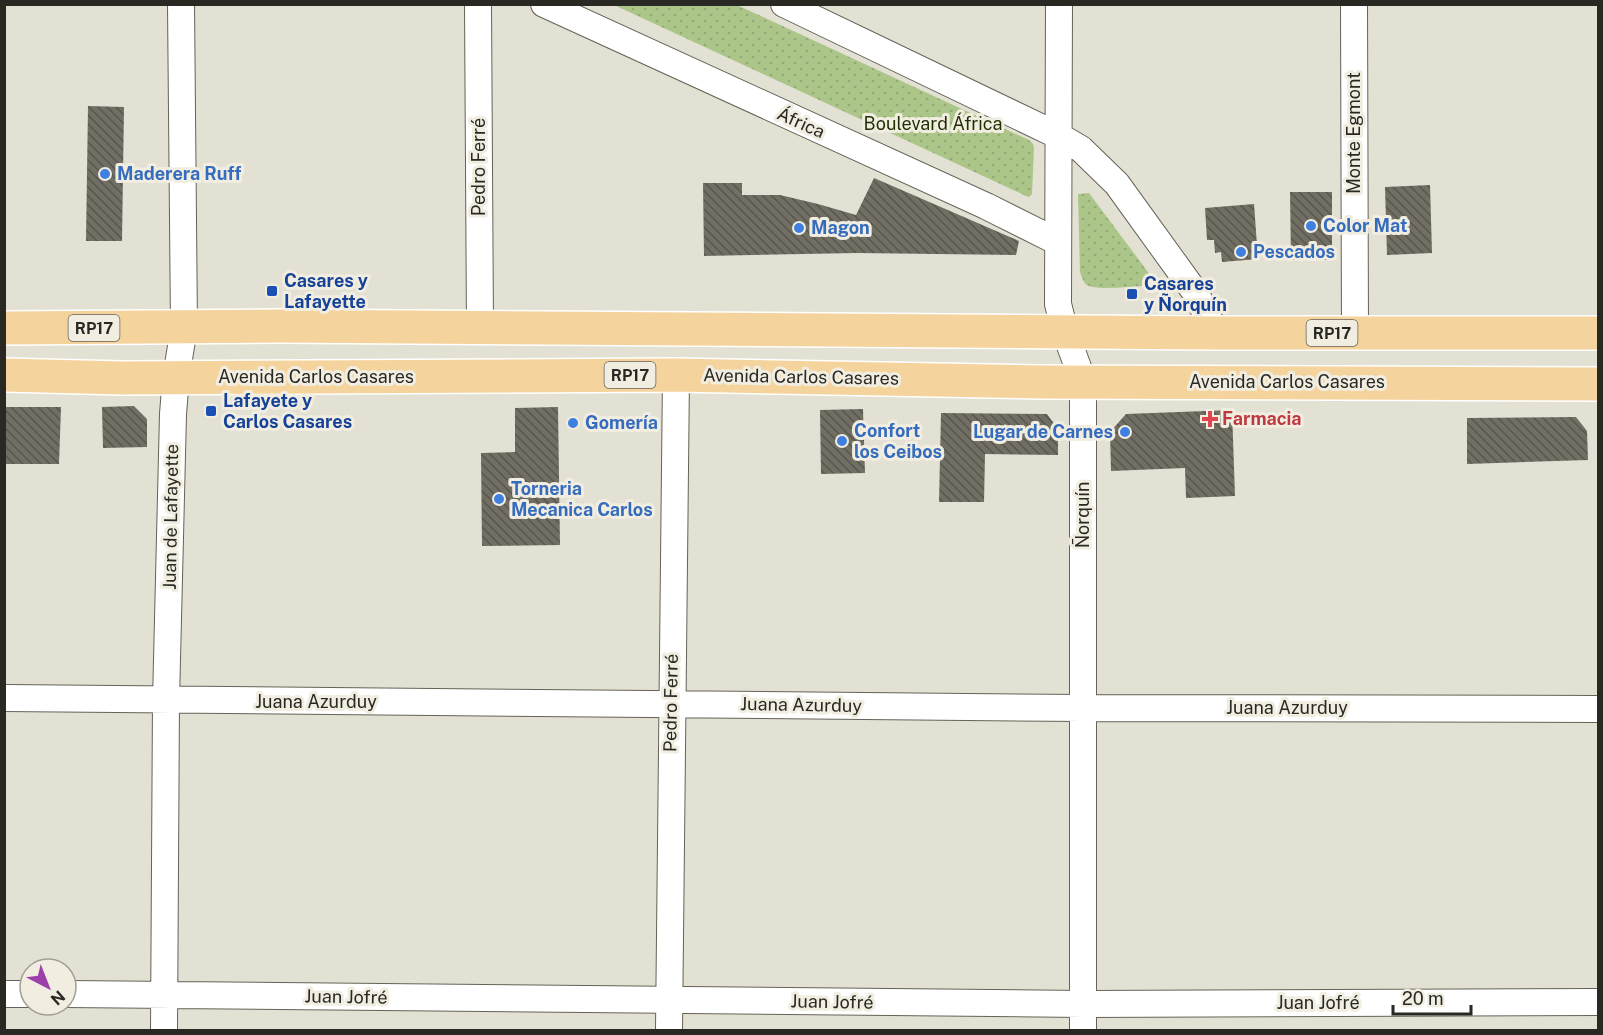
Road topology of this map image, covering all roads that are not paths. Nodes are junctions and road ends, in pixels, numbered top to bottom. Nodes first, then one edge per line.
1 (181, 4) edge
2 (478, 4) edge
3 (544, 4) edge
4 (784, 4) edge
5 (1059, 4) edge
6 (1354, 4) edge
7 (1059, 136) junction
8 (1058, 242) junction
9 (4, 328) edge
10 (184, 328) junction
11 (480, 329) junction
12 (1065, 332) junction
13 (1216, 333) junction
14 (1355, 333) junction
15 (1599, 333) edge
16 (4, 375) edge
17 (676, 375) junction
18 (176, 377) junction
19 (1083, 381) junction
20 (1599, 384) edge
21 (4, 698) edge
22 (166, 701) junction
23 (671, 704) junction
24 (1083, 708) junction
25 (1599, 709) edge
26 (78, 994) edge
27 (165, 996) junction
28 (669, 1000) junction
29 (1599, 1002) edge
30 (1083, 1004) junction
31 (164, 1030) edge
32 (669, 1030) edge
33 (1083, 1030) edge

1 - 10 street, Juan de Lafayette
2 - 11 street, Pedro Ferré
3 - 8 street, África
4 - 7 street
5 - 7 street, Ñorquín
6 - 14 street, Monte Egmont
7 - 8 street, Ñorquín
7 - 13 street
8 - 12 street, Ñorquín
9 - 10 main road, RP17
10 - 11 main road, RP17
10 - 18 street, Juan de Lafayette
11 - 12 main road, RP17
12 - 13 main road, RP17
12 - 19 street, Ñorquín
13 - 14 main road, RP17
14 - 15 main road, RP17
16 - 18 main road, Avenida Carlos Casares / RP17
17 - 18 main road, Avenida Carlos Casares / RP17
17 - 19 main road, Avenida Carlos Casares / RP17
17 - 23 street, Pedro Ferré
18 - 22 street, Juan de Lafayette
19 - 20 main road, Avenida Carlos Casares / RP17
19 - 24 street, Ñorquín
21 - 22 street, Juana Azurduy
22 - 23 street, Juana Azurduy
22 - 27 street, Juan de Lafayette
23 - 24 street, Juana Azurduy
23 - 28 street, Pedro Ferré
24 - 25 street, Juana Azurduy
24 - 30 street, Ñorquín
26 - 27 street, Juan Jofré
27 - 28 street, Juan Jofré
27 - 31 street, Juan de Lafayette
28 - 30 street, Juan Jofré
28 - 32 street, Pedro Ferré
29 - 30 street, Juan Jofré
30 - 33 street, Ñorquín

